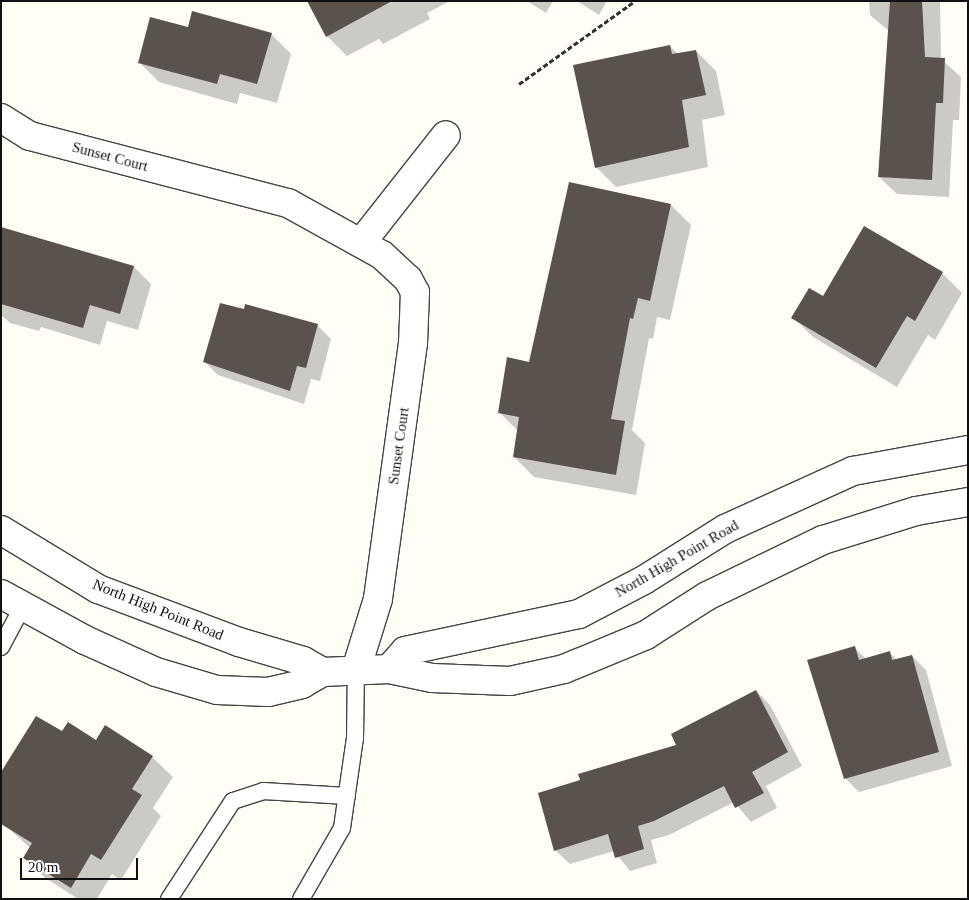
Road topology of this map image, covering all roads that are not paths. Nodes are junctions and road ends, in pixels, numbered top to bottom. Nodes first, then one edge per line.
1 (1, 118) edge
2 (446, 135) dead end
3 (360, 243) junction
4 (968, 450) edge
5 (968, 502) edge
6 (1, 530) edge
7 (12, 600) edge
8 (1, 647) edge
9 (389, 669) junction
10 (356, 670) junction
11 (324, 672) junction
12 (347, 796) junction
13 (169, 899) edge
14 (301, 899) edge

1 - 3 street, Sunset Court
2 - 3 street
3 - 10 street, Sunset Court
4 - 9 street, North High Point Road
5 - 9 street, North High Point Road
6 - 11 street, North High Point Road
7 - 8 lane
7 - 11 street, North High Point Road
9 - 10 street, North High Point Road
10 - 11 street, North High Point Road
10 - 12 lane
12 - 13 lane
12 - 14 lane

